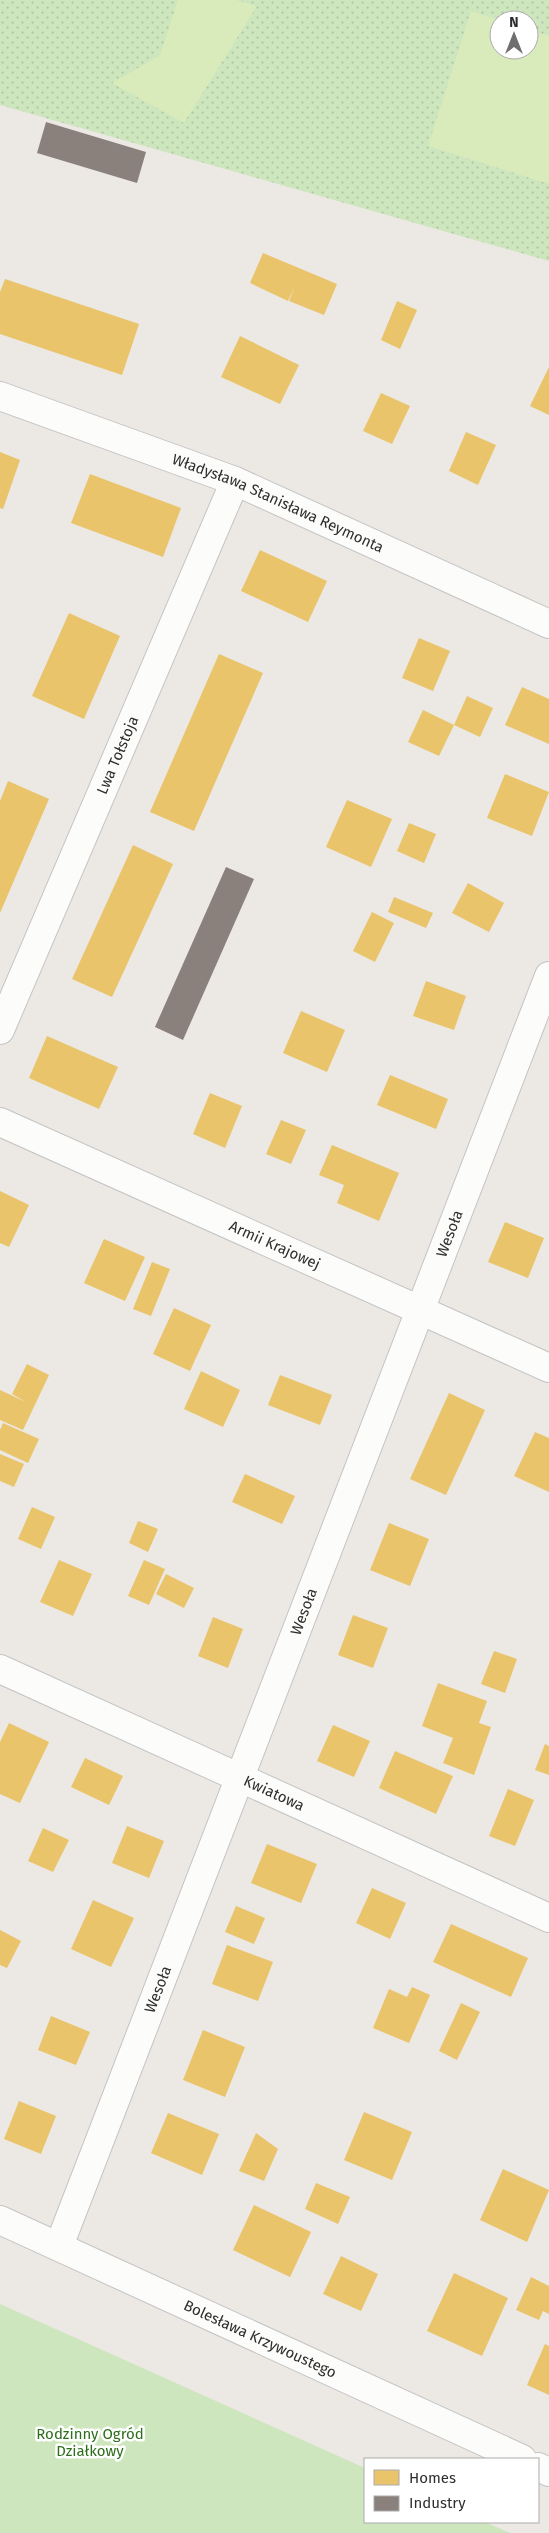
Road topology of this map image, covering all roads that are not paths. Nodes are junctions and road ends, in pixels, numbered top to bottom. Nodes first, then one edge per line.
1 (0, 396) edge
2 (235, 482) junction
3 (549, 624) edge
4 (549, 976) edge
5 (0, 1030) edge
6 (0, 1122) edge
7 (422, 1311) junction
8 (549, 1368) edge
9 (0, 1669) edge
10 (240, 1777) junction
11 (549, 1918) edge
12 (0, 2220) edge
13 (59, 2246) junction
14 (520, 2458) edge

1 - 2 street, Władysława Stanisława Reymonta
2 - 3 street, Władysława Stanisława Reymonta
2 - 5 street, Lwa Tołstoja
4 - 7 street, Wesoła
6 - 7 street, Armii Krajowej
7 - 8 street, Armii Krajowej
7 - 10 street, Wesoła
9 - 10 street, Kwiatowa
10 - 11 street, Kwiatowa
10 - 13 street, Wesoła
12 - 13 street, Bolesława Krzywoustego
13 - 14 street, Bolesława Krzywoustego

